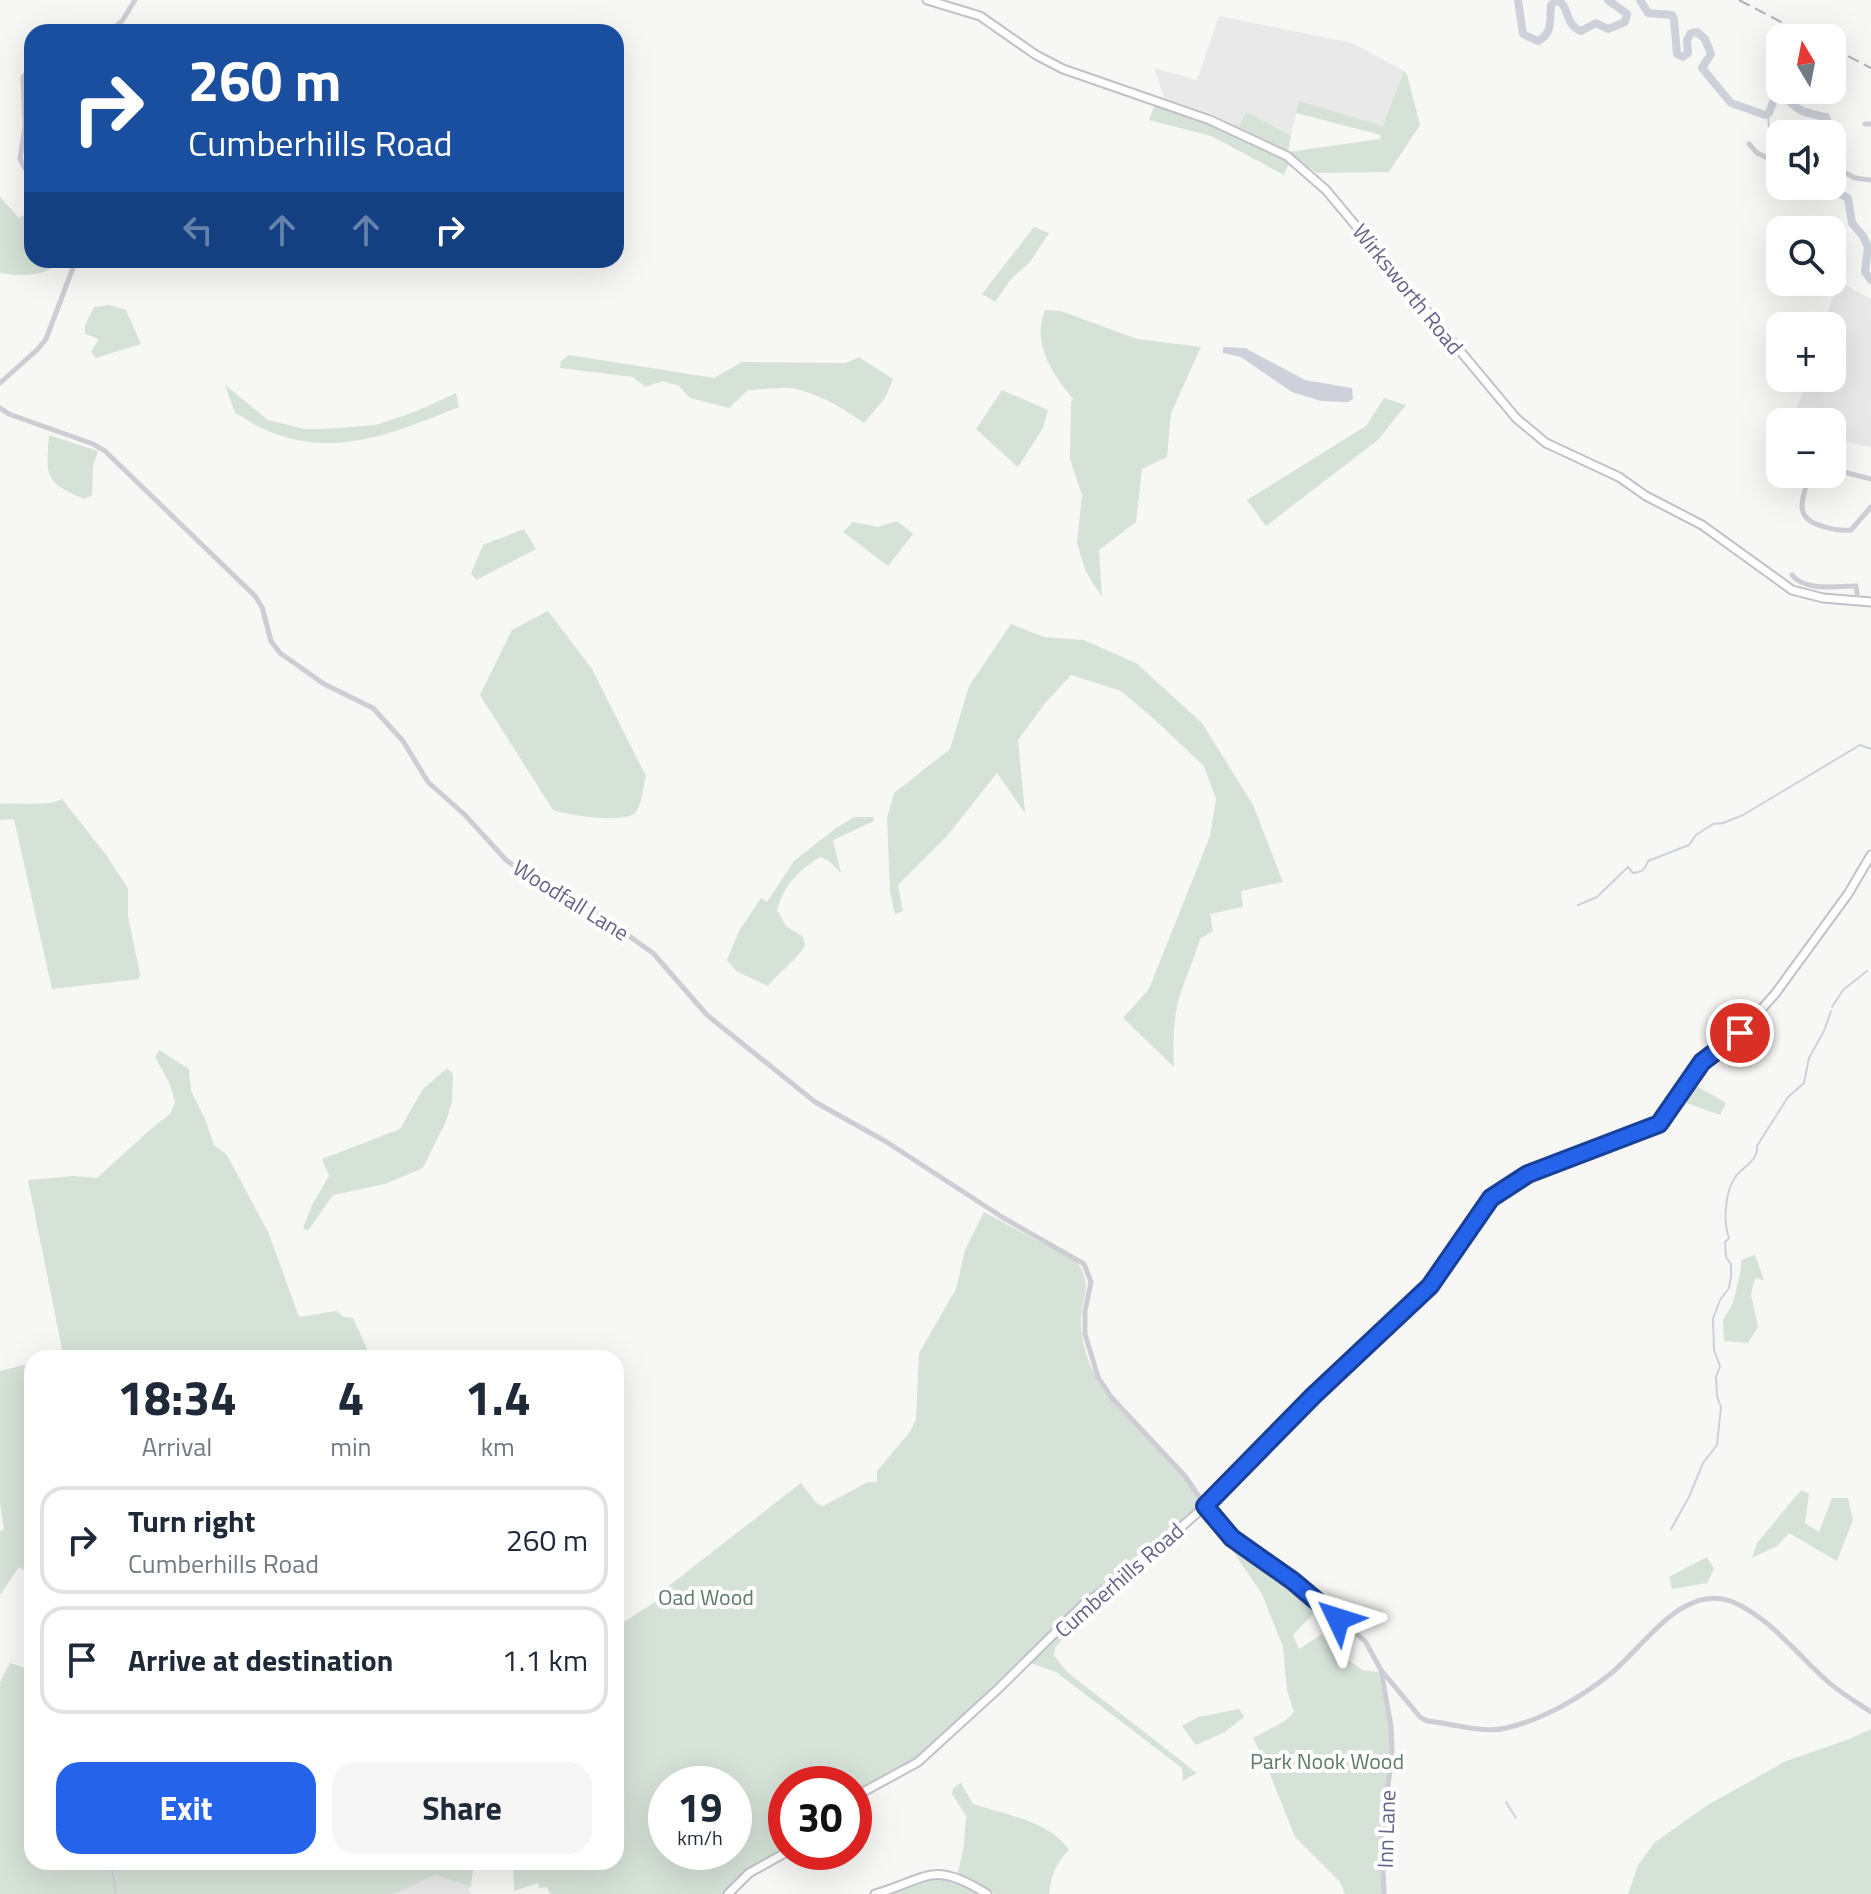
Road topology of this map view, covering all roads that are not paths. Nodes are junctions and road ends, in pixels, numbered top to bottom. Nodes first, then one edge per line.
1 (135, 0) edge
2 (927, 0) edge
3 (118, 24) edge
4 (24, 76) edge
5 (24, 102) edge
6 (24, 133) edge
7 (1749, 144) dead end
8 (1766, 157) edge
9 (24, 166) edge
10 (1846, 174) edge
11 (1871, 180) edge
12 (73, 268) edge
13 (0, 383) edge
14 (0, 408) edge
15 (1846, 473) edge
16 (1871, 479) edge
17 (1806, 488) edge
18 (1871, 507) edge
19 (1792, 575) dead end
20 (1858, 601) junction
21 (1871, 602) edge
22 (1871, 855) edge
23 (1205, 1506) junction
24 (1381, 1670) junction
25 (1871, 1712) edge
26 (872, 1787) edge
27 (768, 1862) edge
28 (728, 1894) edge
29 (875, 1894) edge
30 (987, 1894) edge
31 (1384, 1894) edge

1 - 3 street
2 - 20 street, Wirksworth Road
4 - 5 street
6 - 9 street
7 - 8 street
10 - 11 street
12 - 13 street
14 - 23 street, Woodfall Lane
15 - 16 street
17 - 18 street
19 - 20 street
20 - 21 street, Wirksworth Road
22 - 23 street, Cumberhills Road
23 - 24 street, Woodfall Lane
23 - 26 street, Cumberhills Road
24 - 25 street, Woodfall Lane
24 - 31 street, Inn Lane
27 - 28 street
29 - 30 street

